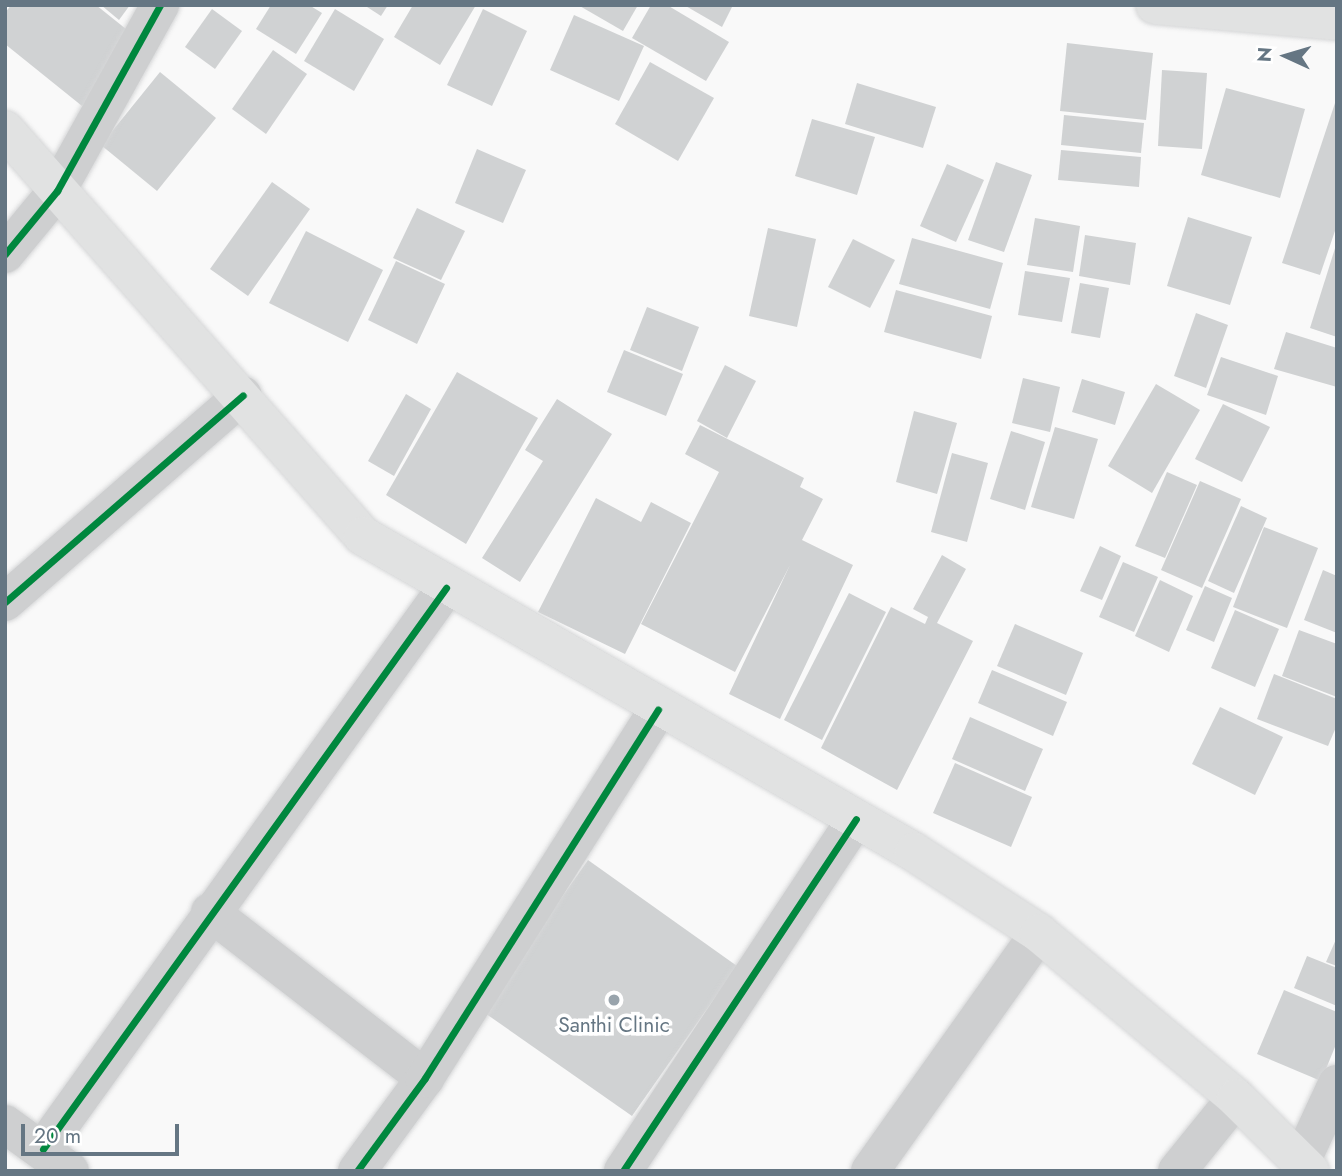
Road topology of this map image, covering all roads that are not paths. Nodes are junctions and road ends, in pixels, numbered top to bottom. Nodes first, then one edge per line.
1 (160, 5) edge
2 (1155, 5) edge
3 (1336, 16) edge
4 (5, 130) edge
5 (57, 191) junction
6 (5, 254) edge
7 (243, 395) junction
8 (446, 588) junction
9 (5, 602) edge
10 (658, 709) junction
11 (856, 818) junction
12 (209, 912) junction
13 (1039, 933) junction
14 (425, 1078) junction
15 (1337, 1084) edge
16 (1236, 1098) junction
17 (5, 1124) edge
18 (56, 1160) edge
19 (1305, 1166) edge
20 (357, 1171) edge
21 (622, 1171) edge
22 (870, 1171) edge
23 (1177, 1171) edge

1 - 5 street
2 - 3 main road
4 - 5 main road
5 - 6 street
5 - 7 main road
7 - 8 main road
7 - 9 street
8 - 10 main road
8 - 12 street
10 - 11 main road
10 - 14 street
11 - 13 main road
11 - 21 street
12 - 14 street
12 - 18 street
13 - 16 main road
13 - 22 street
14 - 20 street
15 - 19 street
16 - 19 main road
16 - 23 street
17 - 18 street

